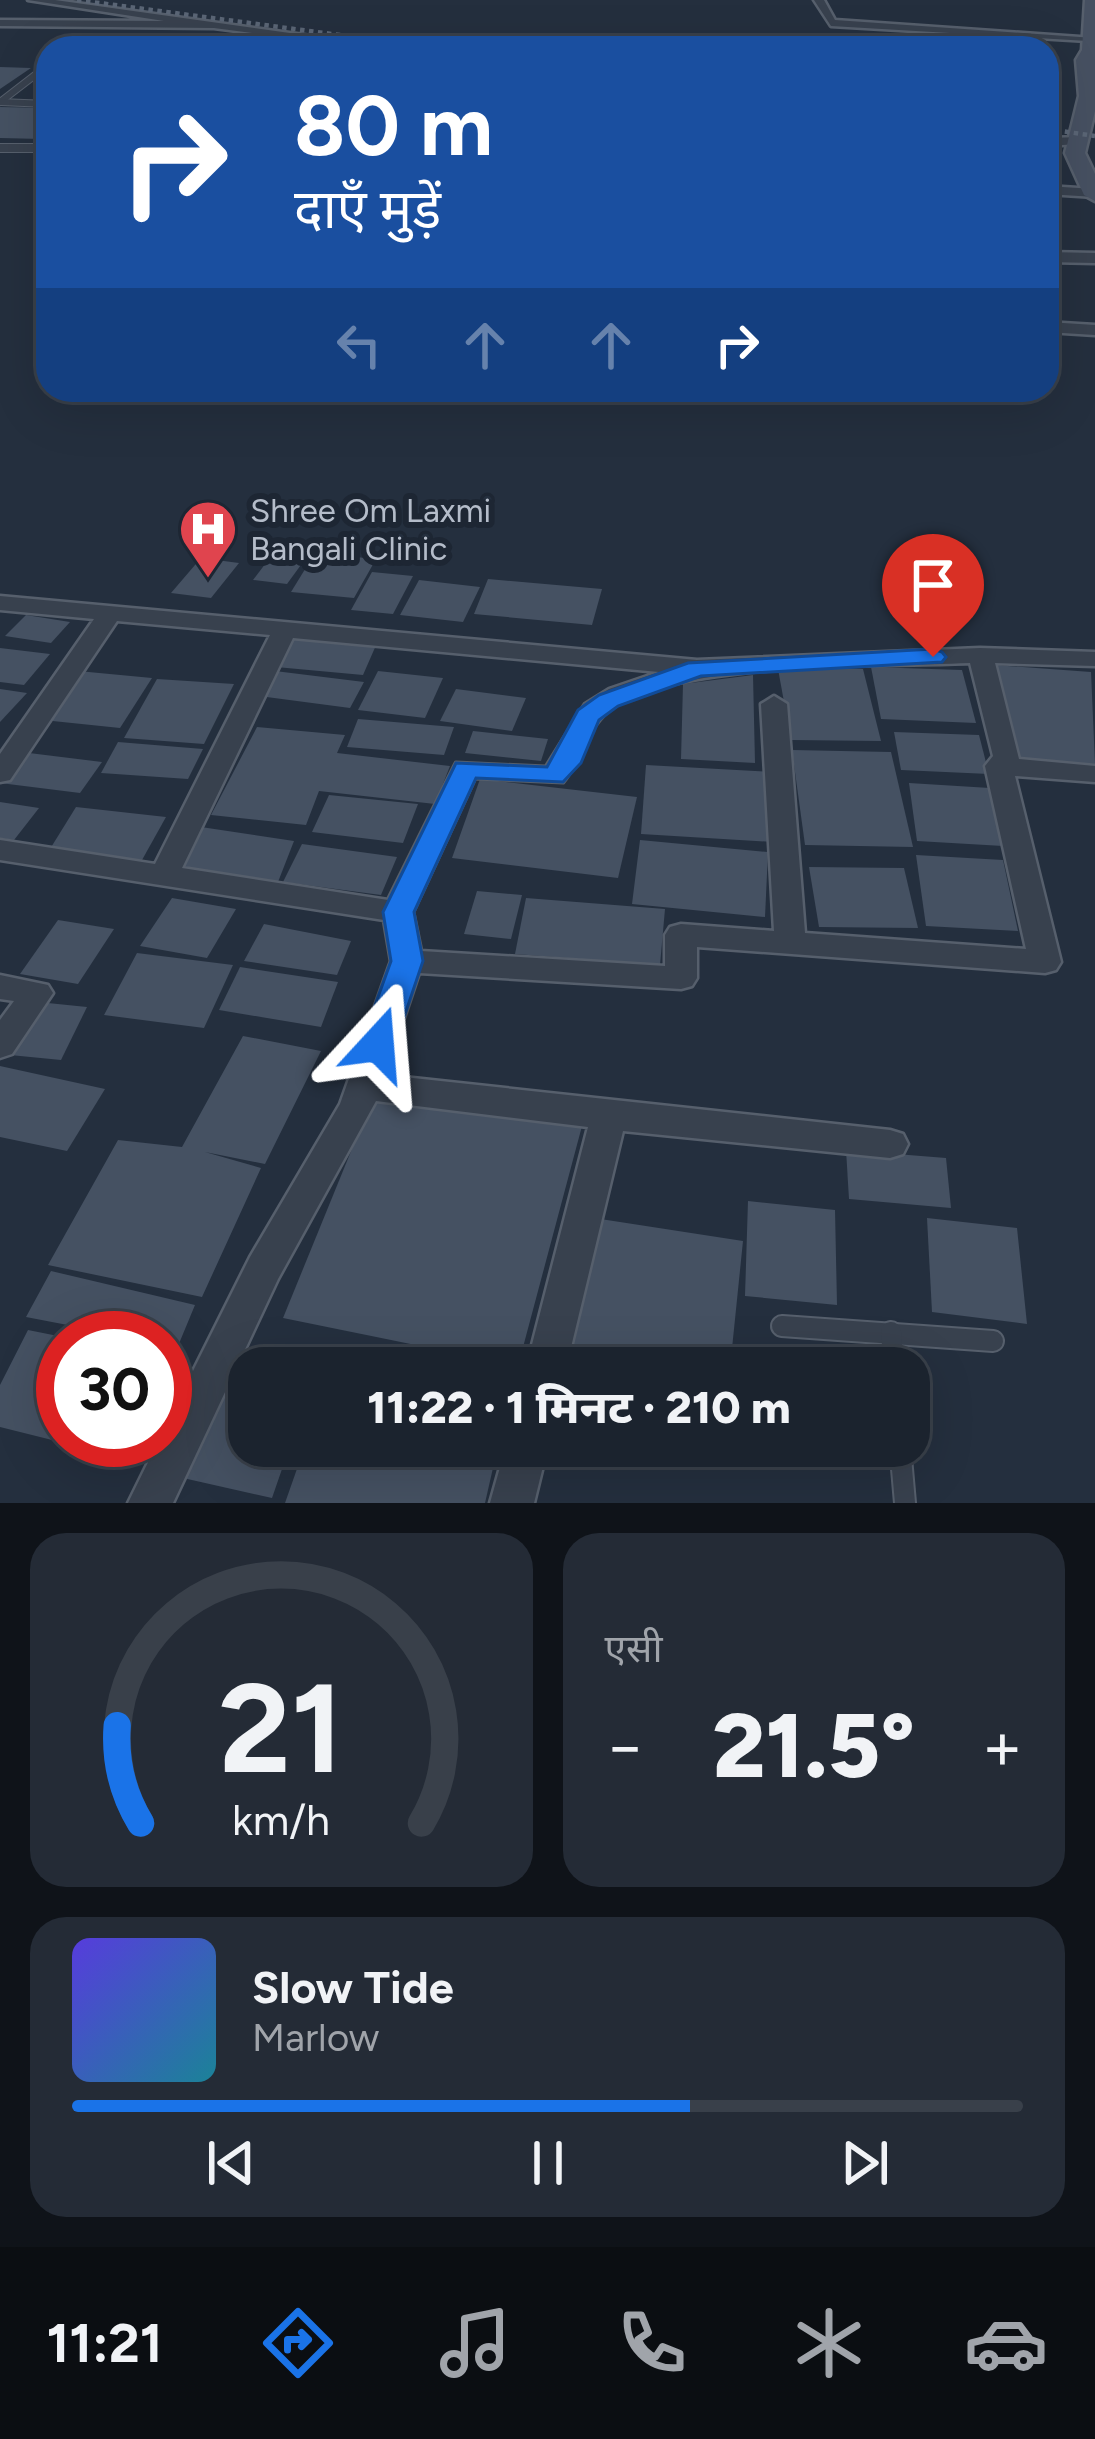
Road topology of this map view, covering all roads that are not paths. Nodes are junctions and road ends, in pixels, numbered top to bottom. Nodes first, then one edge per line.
1 (33, 0) edge
2 (819, 0) edge
3 (42, 1) edge
4 (1092, 9) edge
5 (936, 13) dead end
6 (1005, 16) dead end
7 (2, 22) edge
8 (214, 25) junction
9 (933, 29) junction
10 (1005, 34) junction
11 (299, 36) edge
12 (931, 36) edge
13 (1024, 36) edge
14 (1059, 40) edge
15 (1091, 43) edge
16 (36, 74) edge
17 (1092, 90) edge
18 (36, 104) edge
19 (1078, 140) junction
20 (1059, 141) edge
21 (0, 148) edge
22 (36, 148) edge
23 (1059, 191) edge
24 (1095, 194) edge
25 (1059, 257) edge
26 (1095, 258) edge
27 (1059, 328) edge
28 (1095, 330) edge
29 (0, 603) edge
30 (110, 614) junction
31 (285, 630) junction
32 (980, 655) junction
33 (1095, 659) edge
34 (697, 668) junction
35 (774, 704) dead end
36 (999, 766) junction
37 (0, 774) edge
38 (1095, 774) edge
39 (0, 850) edge
40 (164, 875) junction
41 (398, 912) junction
42 (790, 942) junction
43 (407, 961) junction
44 (0, 987) edge
45 (0, 1045) edge
46 (364, 1086) junction
47 (609, 1116) junction
48 (890, 1144) dead end
49 (782, 1326) dead end
50 (891, 1332) junction
51 (993, 1341) dead end
52 (551, 1347) edge
53 (892, 1347) edge
54 (521, 1467) edge
55 (902, 1467) edge
56 (150, 1503) edge
57 (512, 1503) edge
58 (905, 1503) edge

1 - 3 street
2 - 9 street
3 - 7 street
3 - 8 street
4 - 15 street
5 - 9 street
6 - 10 street
7 - 8 street
8 - 11 street
9 - 10 street
9 - 12 street
10 - 13 street
14 - 15 street
15 - 17 street
16 - 18 lane
17 - 19 street
19 - 20 street
19 - 24 street
21 - 22 lane
23 - 24 street
25 - 26 street
27 - 28 street
29 - 30 street
30 - 31 street
30 - 37 street
31 - 34 street
31 - 40 street
32 - 33 street
32 - 34 street
32 - 36 street
34 - 41 street
35 - 42 street
36 - 38 street
36 - 42 street
39 - 40 street
40 - 41 street
41 - 43 street
42 - 43 street
43 - 46 street
44 - 45 street
46 - 47 street
46 - 56 street
47 - 48 street
47 - 52 street
49 - 50 lane
50 - 51 lane
50 - 53 lane
54 - 57 street
55 - 58 lane

